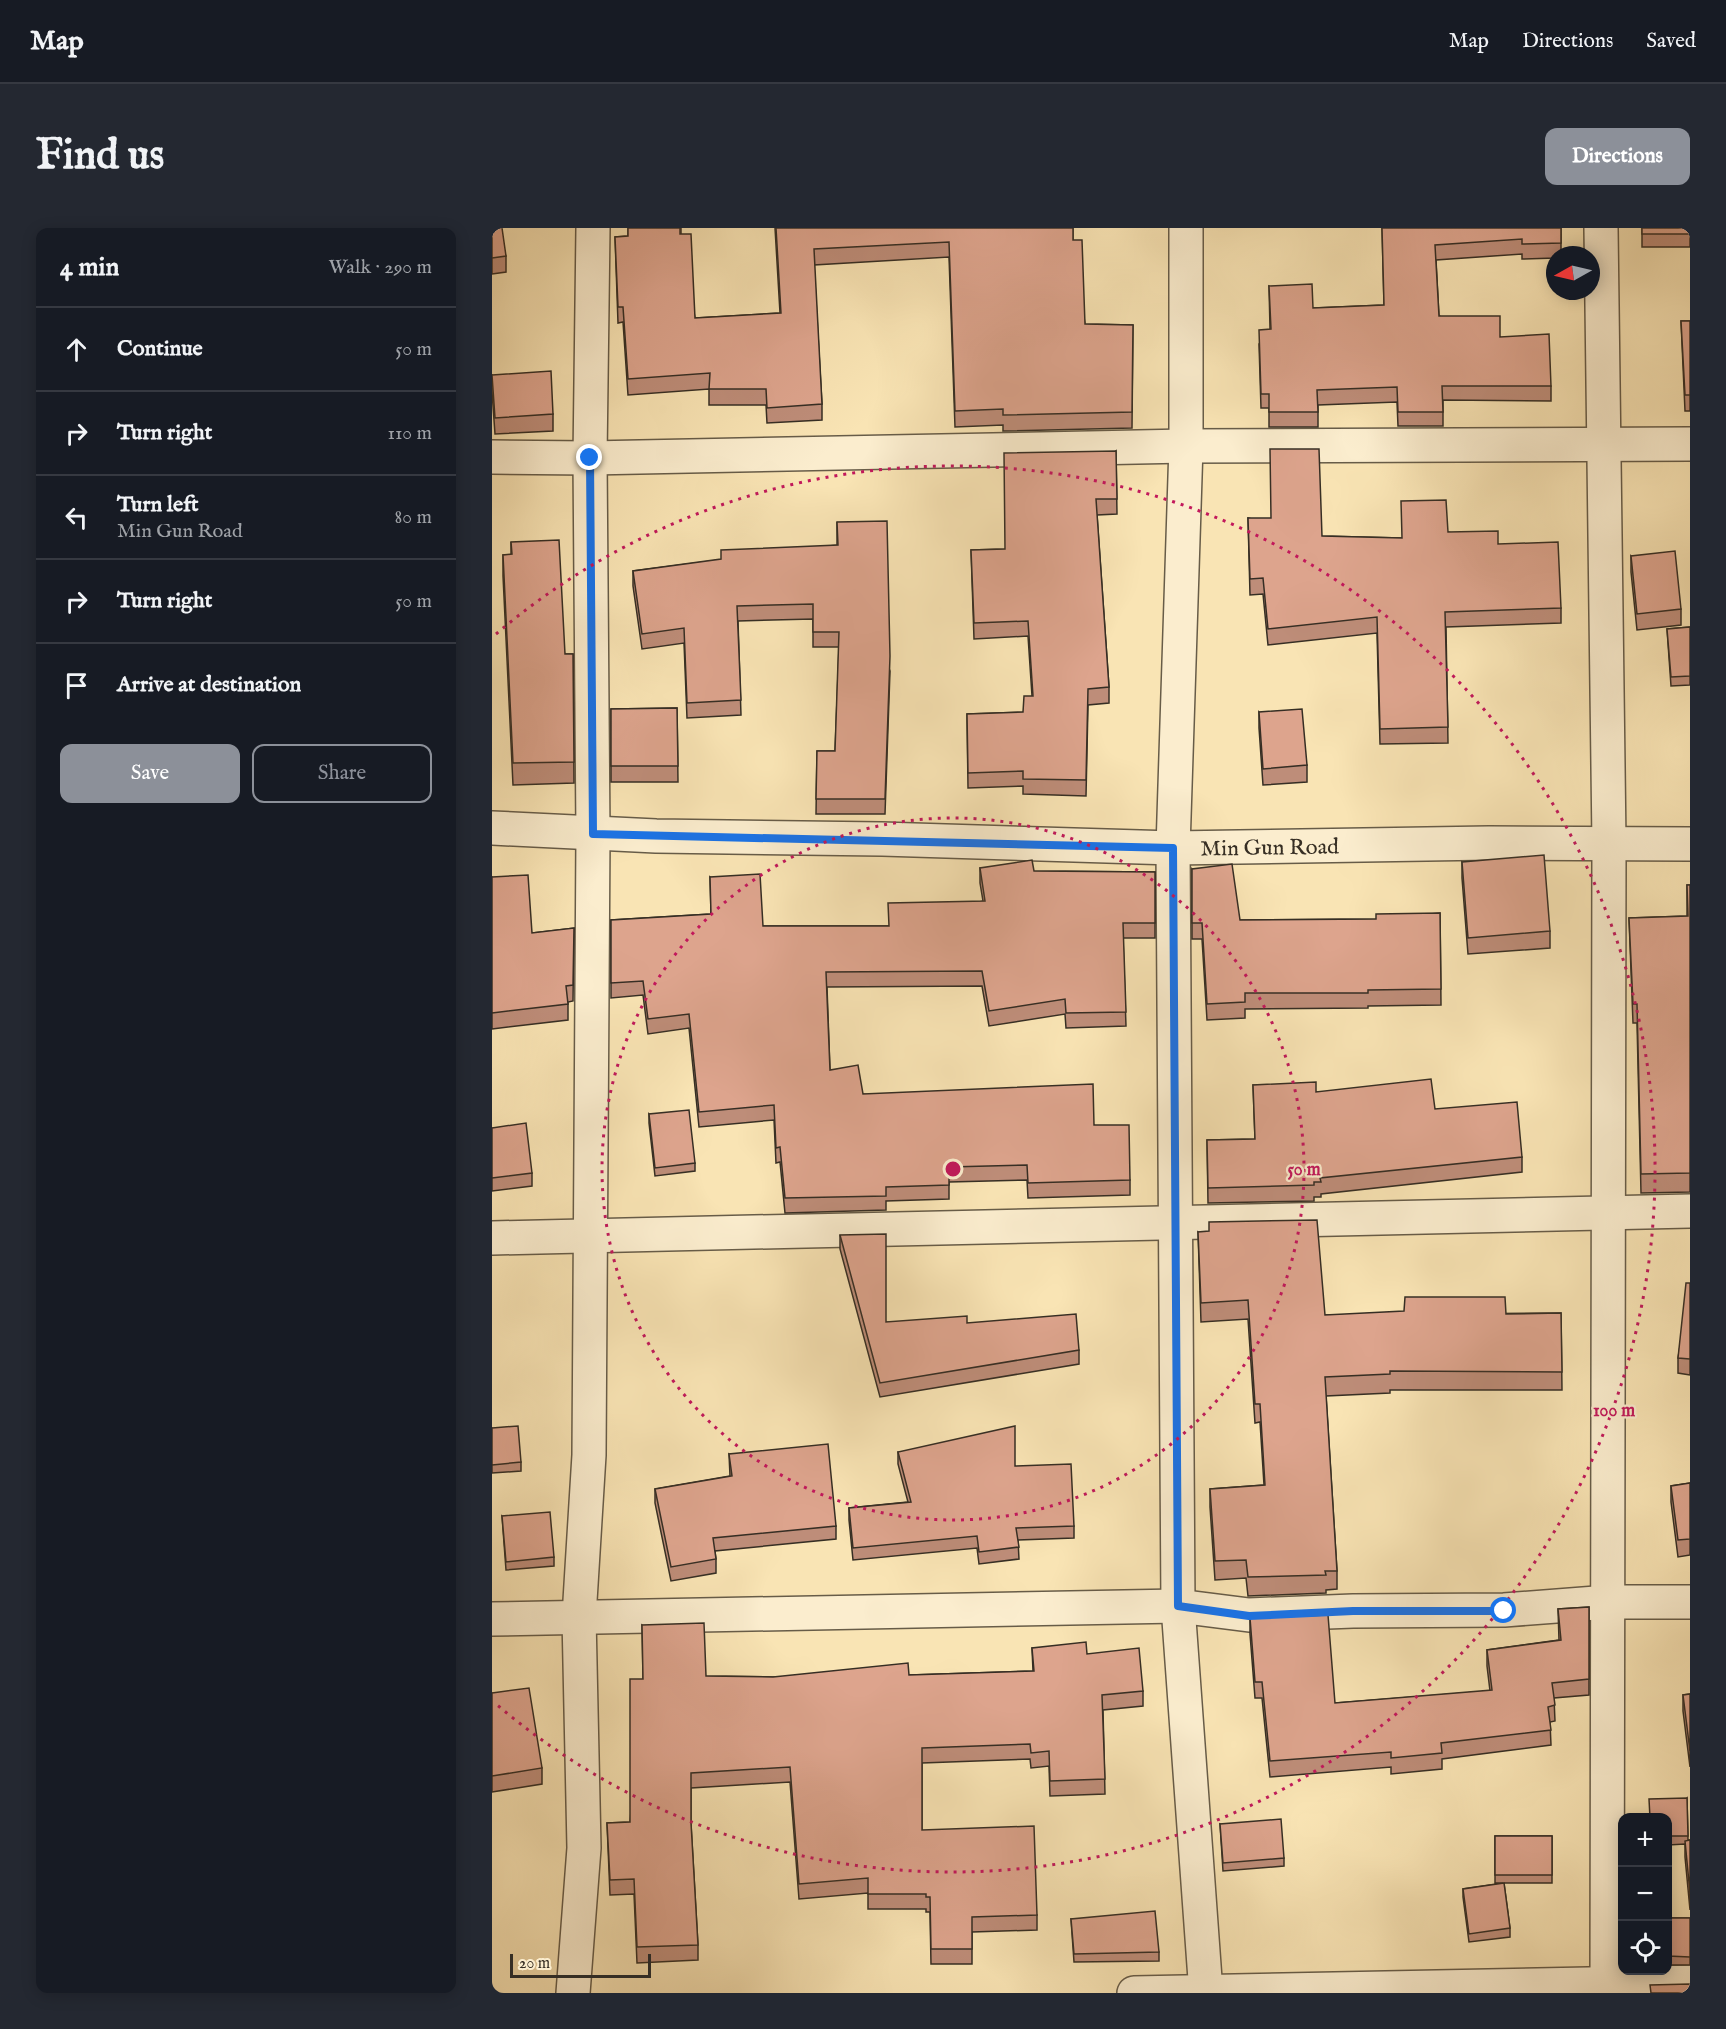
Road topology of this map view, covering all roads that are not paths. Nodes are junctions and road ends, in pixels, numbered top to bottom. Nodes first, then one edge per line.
1 (592, 228) edge
2 (1186, 228) edge
3 (1600, 228) edge
4 (1605, 444) junction
5 (1690, 444) edge
6 (1186, 446) junction
7 (492, 457) edge
8 (590, 458) junction
9 (492, 828) edge
10 (593, 834) junction
11 (1609, 843) junction
12 (1690, 844) edge
13 (1173, 848) junction
14 (1690, 1211) edge
15 (1609, 1214) junction
16 (1178, 1224) junction
17 (589, 1236) junction
18 (492, 1238) edge
19 (1609, 1602) junction
20 (1690, 1602) edge
21 (1178, 1606) junction
22 (579, 1617) junction
23 (492, 1619) edge
24 (1690, 1982) edge
25 (1607, 1988) edge
26 (1206, 1992) edge
27 (573, 1993) edge
28 (1134, 1993) edge

1 - 8 street
2 - 6 street
3 - 4 street
4 - 5 street
4 - 6 street
4 - 11 street
6 - 8 street
6 - 13 street
7 - 8 street
8 - 10 street
9 - 10 street, Min Gun Road
10 - 13 street, Min Gun Road
10 - 17 street
11 - 12 street, Min Gun Road
11 - 13 street, Min Gun Road
11 - 15 street
13 - 16 street
14 - 15 street
15 - 16 street
15 - 19 street
16 - 17 street
16 - 21 street
17 - 18 street
17 - 22 street
19 - 20 street
19 - 21 street
19 - 25 street
21 - 22 street
21 - 26 street
22 - 23 street
22 - 27 street
24 - 25 street
25 - 26 street
26 - 28 street

